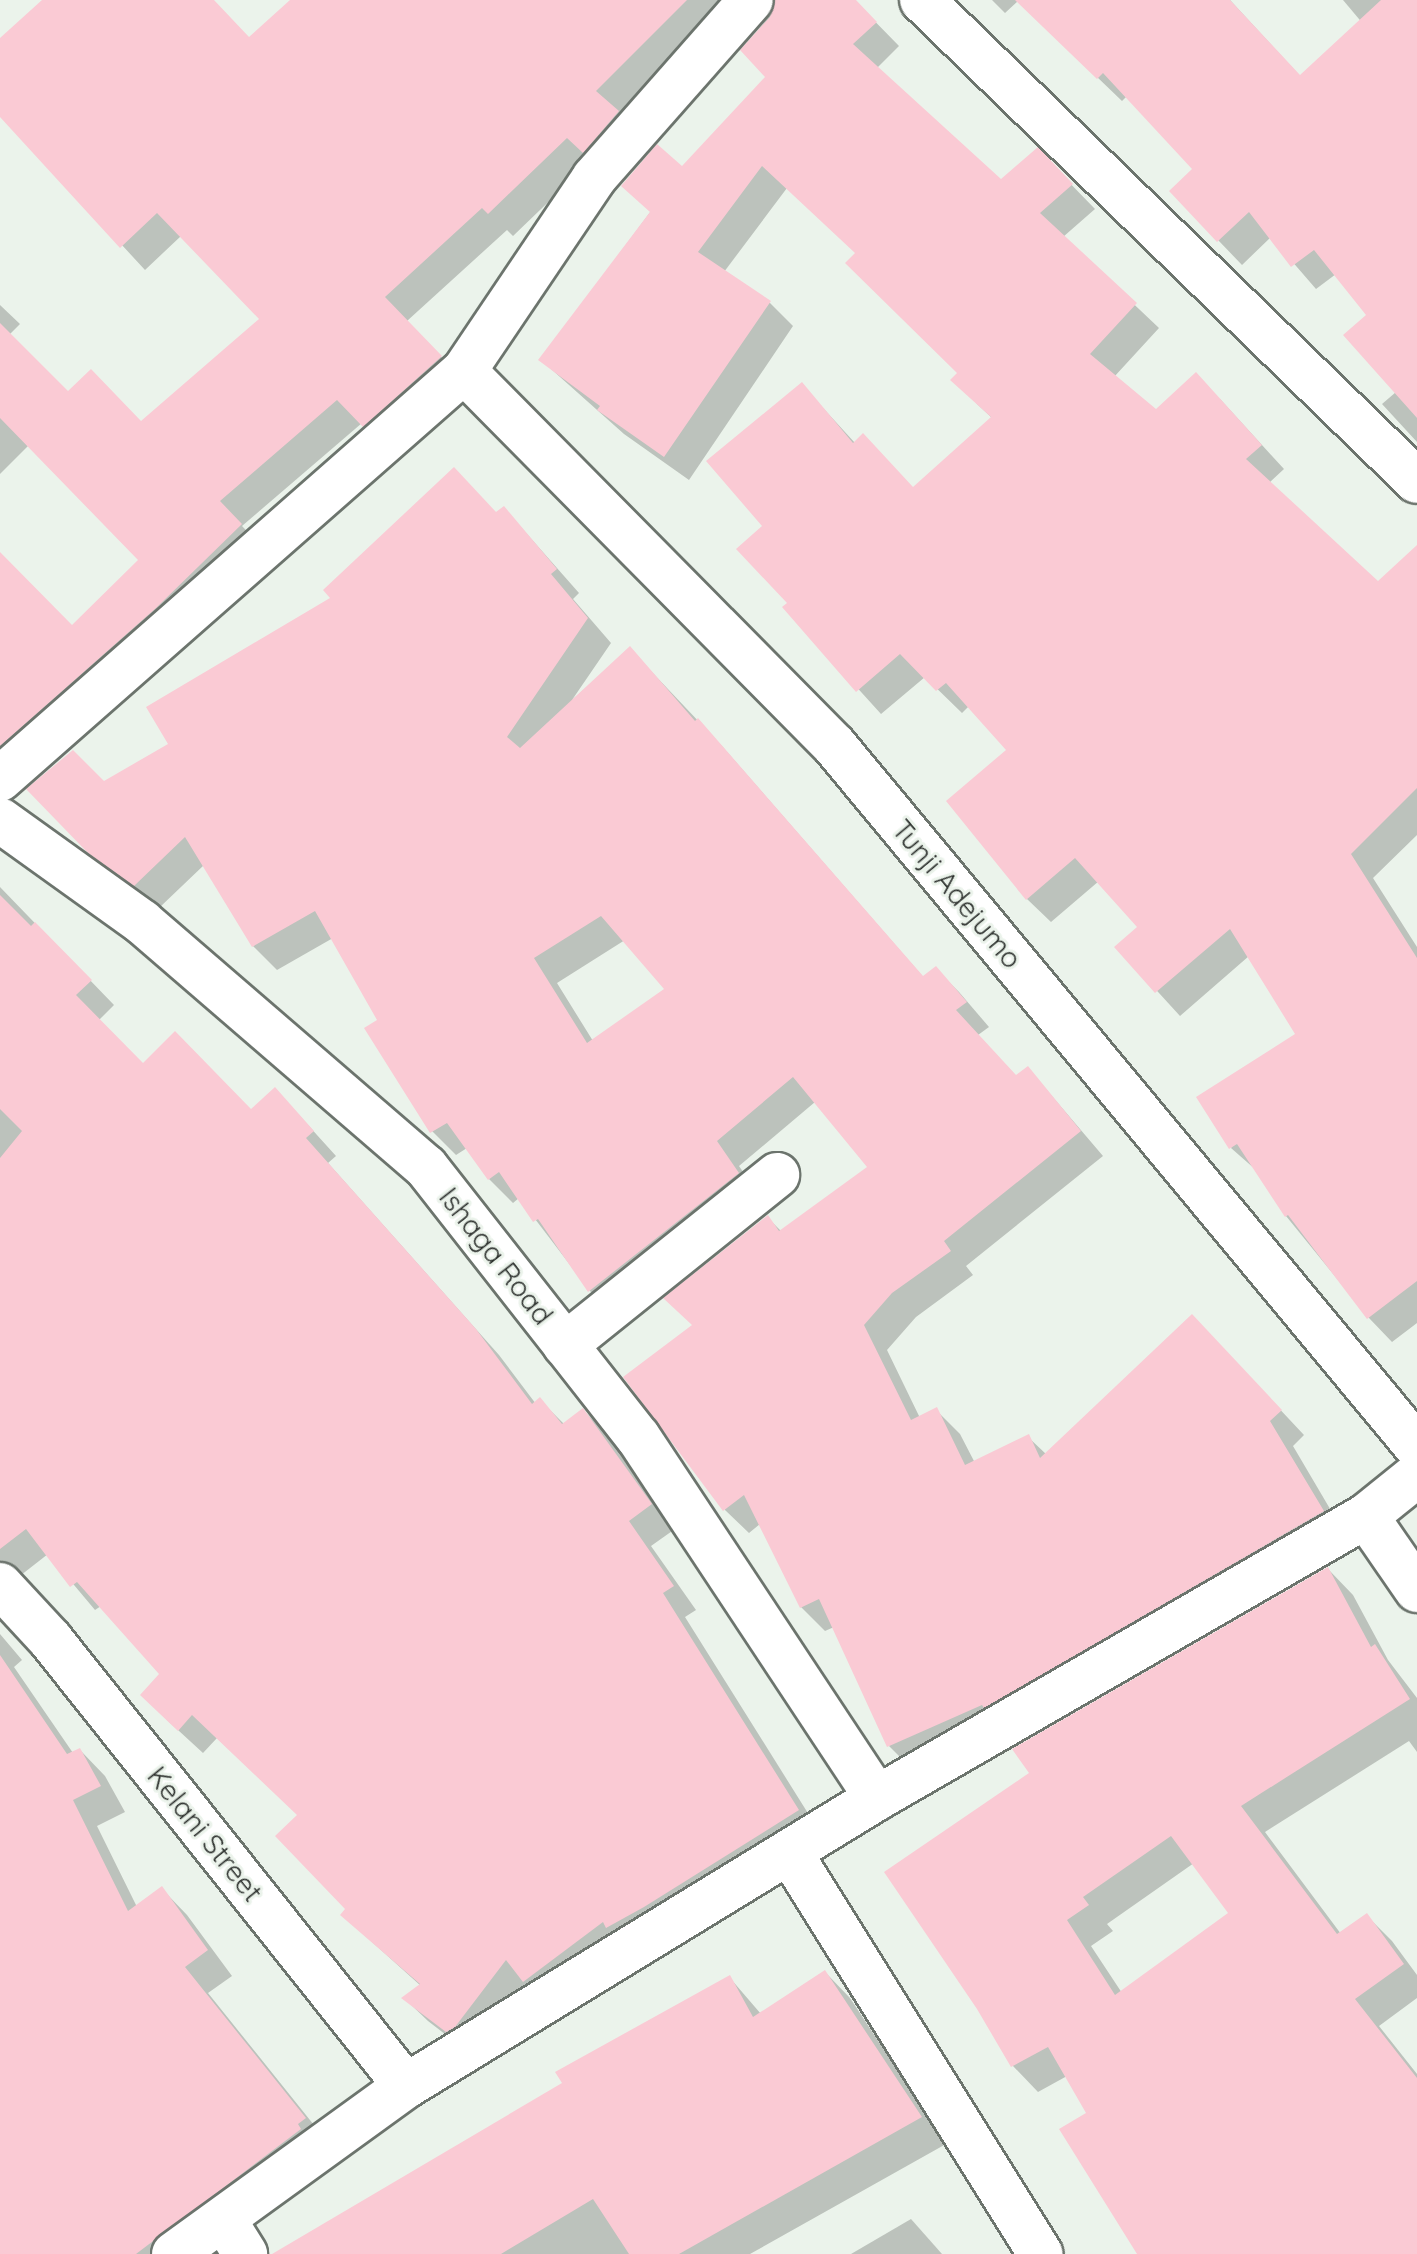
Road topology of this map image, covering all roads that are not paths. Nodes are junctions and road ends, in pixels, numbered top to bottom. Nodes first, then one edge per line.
1 (751, 0) edge
2 (922, 0) edge
3 (464, 371) junction
4 (1417, 481) edge
5 (0, 779) edge
6 (0, 820) edge
7 (777, 1175) dead end
8 (565, 1345) junction
9 (1417, 1447) edge
10 (1417, 1475) edge
11 (1366, 1516) junction
12 (0, 1585) edge
13 (1417, 1590) edge
14 (877, 1798) junction
15 (790, 1853) junction
16 (406, 2086) junction
17 (234, 2237) edge
18 (174, 2254) edge
19 (1041, 2254) edge

1 - 3 street
2 - 4 street
3 - 5 street
3 - 9 street, Tunji Adejumo
6 - 8 street, Ishaga Road
7 - 8 street
8 - 14 street, Ishaga Road
10 - 11 street
11 - 13 street
11 - 14 street
12 - 16 street, Kelani Street
14 - 15 street
15 - 16 street
15 - 19 street
16 - 17 street
17 - 18 street

